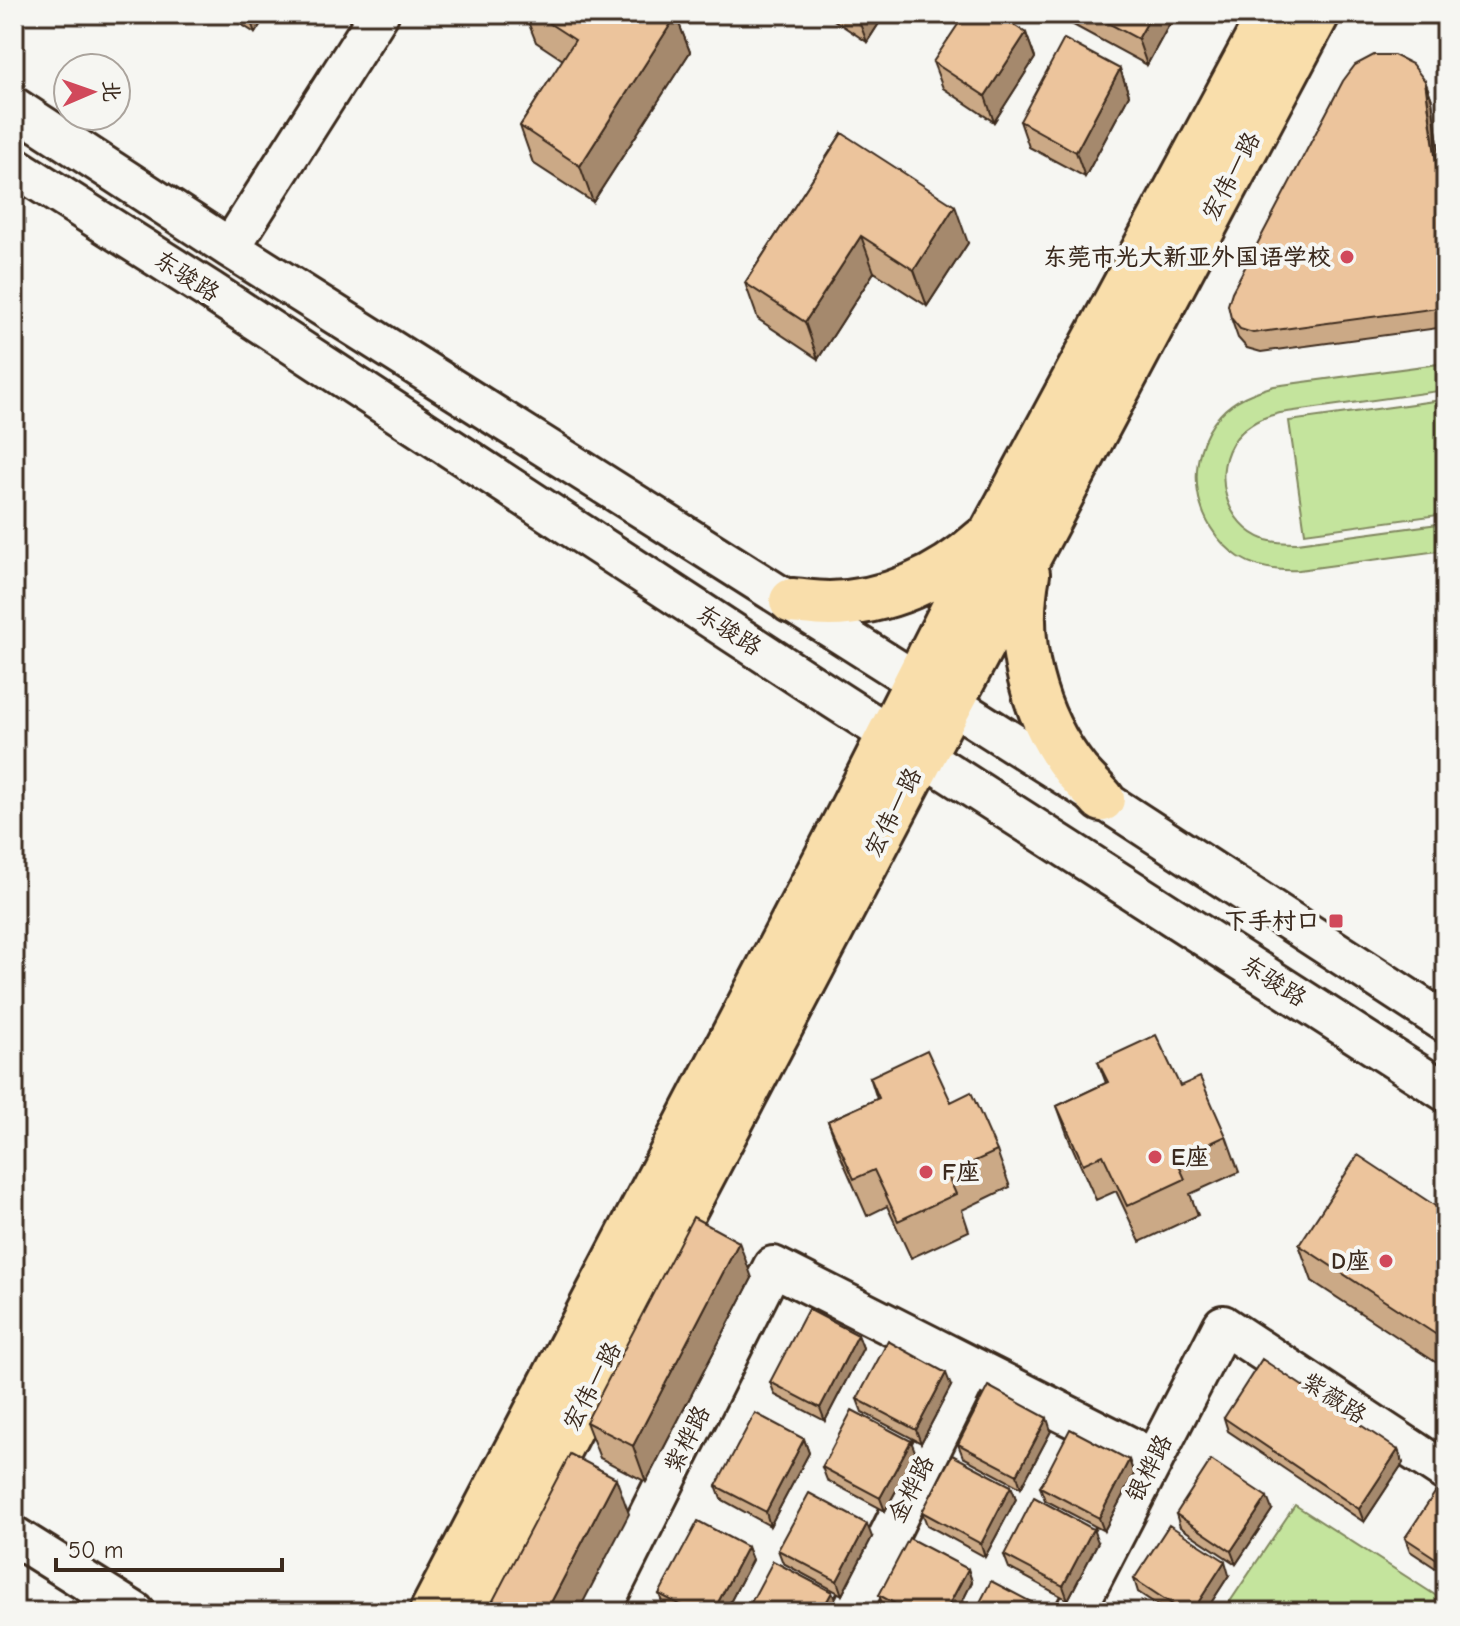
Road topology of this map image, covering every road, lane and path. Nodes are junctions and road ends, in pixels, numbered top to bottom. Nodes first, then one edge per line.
1 (379, 14) edge
2 (1271, 14) edge
3 (1317, 14) edge
4 (14, 107) edge
5 (14, 166) edge
6 (230, 248) junction
7 (993, 531) junction
8 (1031, 552) junction
9 (792, 601) junction
10 (933, 692) junction
11 (906, 744) junction
12 (1102, 799) junction
13 (1446, 1023) edge
14 (1446, 1092) edge
15 (1223, 1325) joint
16 (972, 1367) junction
17 (1154, 1459) junction
18 (1446, 1472) edge
19 (14, 1536) edge
20 (135, 1612) edge
21 (432, 1612) edge
22 (473, 1612) edge
23 (600, 1612) edge
24 (851, 1612) edge
25 (1075, 1612) edge

1 - 6 street
2 - 7 main road, 宏伟一路
3 - 8 main road, 宏伟一路
4 - 6 street, 东骏路
5 - 11 street, 东骏路
6 - 9 street, 东骏路
7 - 9 main road
7 - 10 main road, 宏伟一路
8 - 10 main road, 宏伟一路
8 - 12 main road
9 - 10 street, 东骏路
10 - 11 main road, 宏伟一路
10 - 12 street, 东骏路
11 - 14 street, 东骏路
11 - 21 main road, 宏伟一路
11 - 22 main road, 宏伟一路
12 - 13 street, 东骏路
15 - 17 street, 银桦路
15 - 18 street, 紫薇路
16 - 17 street
16 - 23 street, 紫桦路
16 - 24 street, 金桦路
17 - 25 street, 银桦路
19 - 20 street

